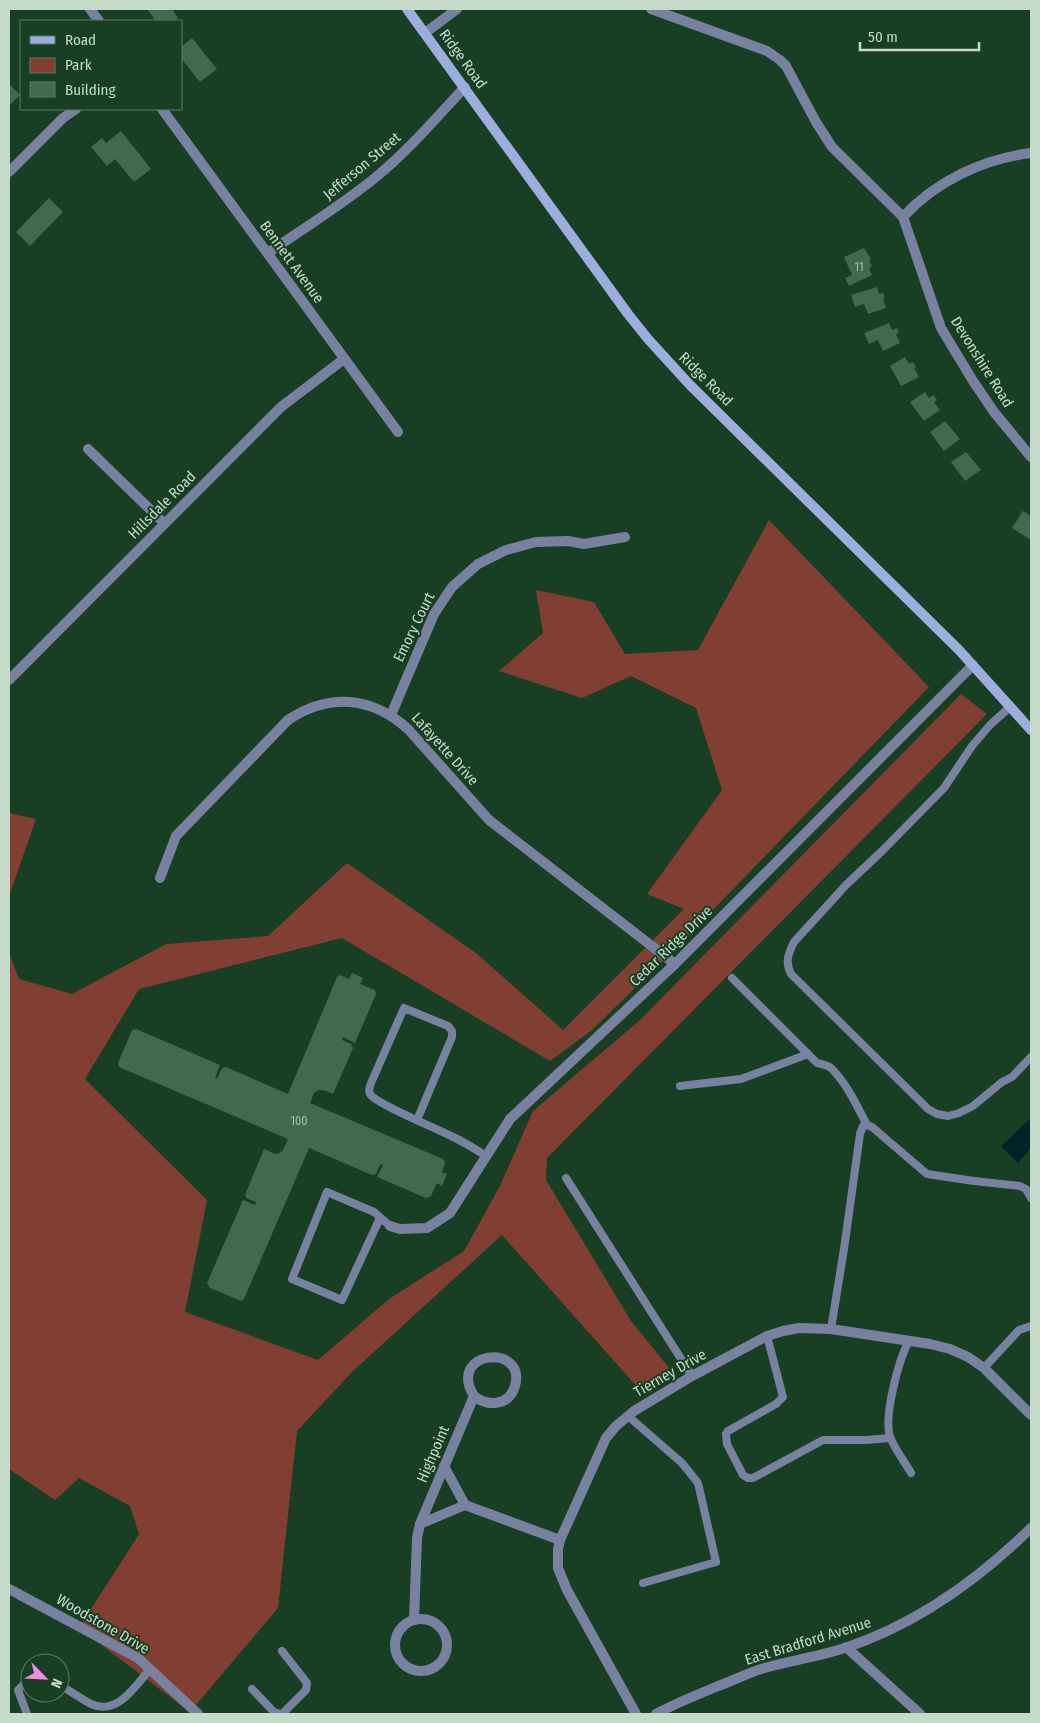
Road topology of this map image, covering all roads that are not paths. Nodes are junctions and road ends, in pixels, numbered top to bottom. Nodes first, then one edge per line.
1 (90, 9) edge
2 (408, 9) edge
3 (458, 9) edge
4 (650, 9) edge
5 (98, 20) edge
6 (425, 33) junction
7 (464, 88) junction
8 (75, 110) edge
9 (163, 110) edge
10 (1031, 153) edge
11 (9, 172) edge
12 (903, 217) junction
13 (268, 253) junction
14 (344, 359) junction
15 (398, 432) dead end
16 (88, 449) dead end
17 (1031, 457) edge
18 (164, 523) junction
19 (624, 537) dead end
20 (973, 665) junction
21 (9, 680) edge
22 (1011, 706) junction
23 (391, 715) junction
24 (1031, 730) edge
25 (160, 878) dead end
26 (675, 964) junction
27 (732, 978) dead end
28 (808, 1054) junction
29 (1031, 1057) edge
30 (680, 1086) dead end
31 (417, 1120) junction
32 (867, 1125) junction
33 (486, 1156) junction
34 (566, 1178) dead end
35 (1031, 1198) edge
36 (380, 1218) junction
37 (390, 1226) joint
38 (1031, 1326) edge
39 (831, 1328) junction
40 (767, 1336) junction
41 (909, 1341) junction
42 (984, 1368) junction
43 (692, 1376) junction
44 (474, 1396) junction
45 (1031, 1415) edge
46 (628, 1416) junction
47 (890, 1438) junction
48 (444, 1466) junction
49 (911, 1473) dead end
50 (465, 1505) junction
51 (420, 1524) junction
52 (1031, 1528) edge
53 (560, 1540) junction
54 (644, 1583) dead end
55 (9, 1589) edge
56 (414, 1620) junction
57 (846, 1647) junction
58 (282, 1651) dead end
59 (150, 1669) junction
60 (252, 1688) dead end
61 (70, 1691) edge
62 (198, 1714) edge
63 (282, 1714) edge
64 (636, 1714) edge
65 (656, 1714) edge
66 (920, 1714) edge

1 - 5 street
2 - 6 main road, Ridge Road
3 - 6 street
4 - 12 street
6 - 7 main road, Ridge Road
7 - 13 street, Jefferson Street
7 - 20 main road, Ridge Road
8 - 11 street
9 - 13 street, Bennett Avenue
10 - 12 street
12 - 17 street, Devonshire Road
13 - 14 street, Bennett Avenue
14 - 15 street, Bennett Avenue
14 - 18 street, Hillsdale Road
16 - 18 street
18 - 21 street, Hillsdale Road
19 - 23 street, Emory Court
20 - 22 main road, Ridge Road
20 - 26 street, Cedar Ridge Drive
22 - 24 main road, Ridge Road
22 - 29 lane
23 - 25 street, Lafayette Drive
23 - 26 street, Lafayette Drive
26 - 33 street, Cedar Ridge Drive
27 - 28 lane
28 - 30 lane
28 - 32 lane
31 - 31 lane
31 - 33 lane
32 - 35 lane
32 - 39 lane
33 - 37 street, Cedar Ridge Drive
34 - 43 lane
36 - 36 lane
36 - 37 lane
38 - 42 lane
39 - 40 street, Tierney Drive
39 - 41 street, Tierney Drive
40 - 43 street, Tierney Drive
40 - 47 lane
41 - 42 street, Tierney Drive
41 - 47 lane
42 - 45 street, Tierney Drive
43 - 46 street, Tierney Drive
44 - 44 street
44 - 48 street, Highpoint
46 - 53 street, Tierney Drive
46 - 54 lane
47 - 49 lane
48 - 50 street
48 - 51 street, Highpoint
50 - 51 street
50 - 53 street
51 - 56 street, Highpoint
52 - 57 street, East Bradford Avenue
53 - 64 street, Tierney Drive
55 - 59 street, Woodstone Drive
56 - 56 street
57 - 65 street, East Bradford Avenue
57 - 66 street
58 - 63 lane
59 - 61 lane
59 - 62 street, Woodstone Drive
60 - 63 lane

